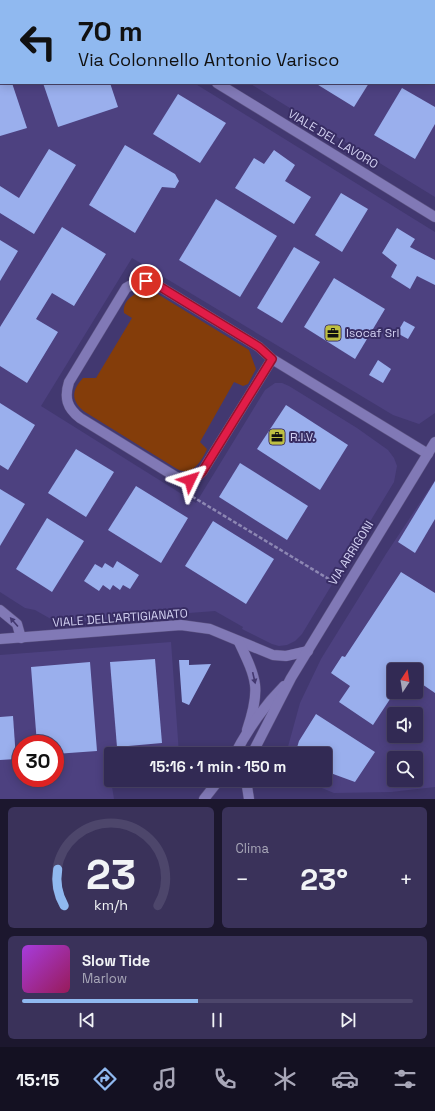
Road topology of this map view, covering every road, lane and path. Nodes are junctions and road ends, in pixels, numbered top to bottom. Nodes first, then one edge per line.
1 (218, 84) edge
2 (435, 217) edge
3 (272, 359) junction
4 (435, 442) edge
5 (428, 454) junction
6 (190, 480) junction
7 (345, 588) junction
8 (0, 610) edge
9 (21, 638) junction
10 (0, 639) edge
11 (239, 642) junction
12 (308, 651) junction
13 (291, 678) junction
14 (246, 732) junction
15 (238, 747) edge
16 (256, 747) edge
17 (213, 787) edge
18 (247, 787) edge
19 (204, 799) edge
20 (249, 799) edge

1 - 2 street, VIALE DEL LAVORO
3 - 5 street
3 - 6 street
3 - 6 street
4 - 5 street, VIA ARRIGONI
5 - 7 street, VIA ARRIGONI
6 - 7 path
7 - 12 street, VIA ARRIGONI
9 -> 8 street
9 - 10 street, VIALE DELL'ARTIGIANATO
9 - 11 street, VIALE DELL'ARTIGIANATO
11 - 12 street, VIALE DELL'ARTIGIANATO
11 -> 14 street
12 - 13 street, VIA ARRIGONI
13 - 14 street, VIA ARRIGONI
13 - 16 street, VIA ARRIGONI
14 - 15 street, VIA ARRIGONI
17 - 19 street
18 - 20 street

